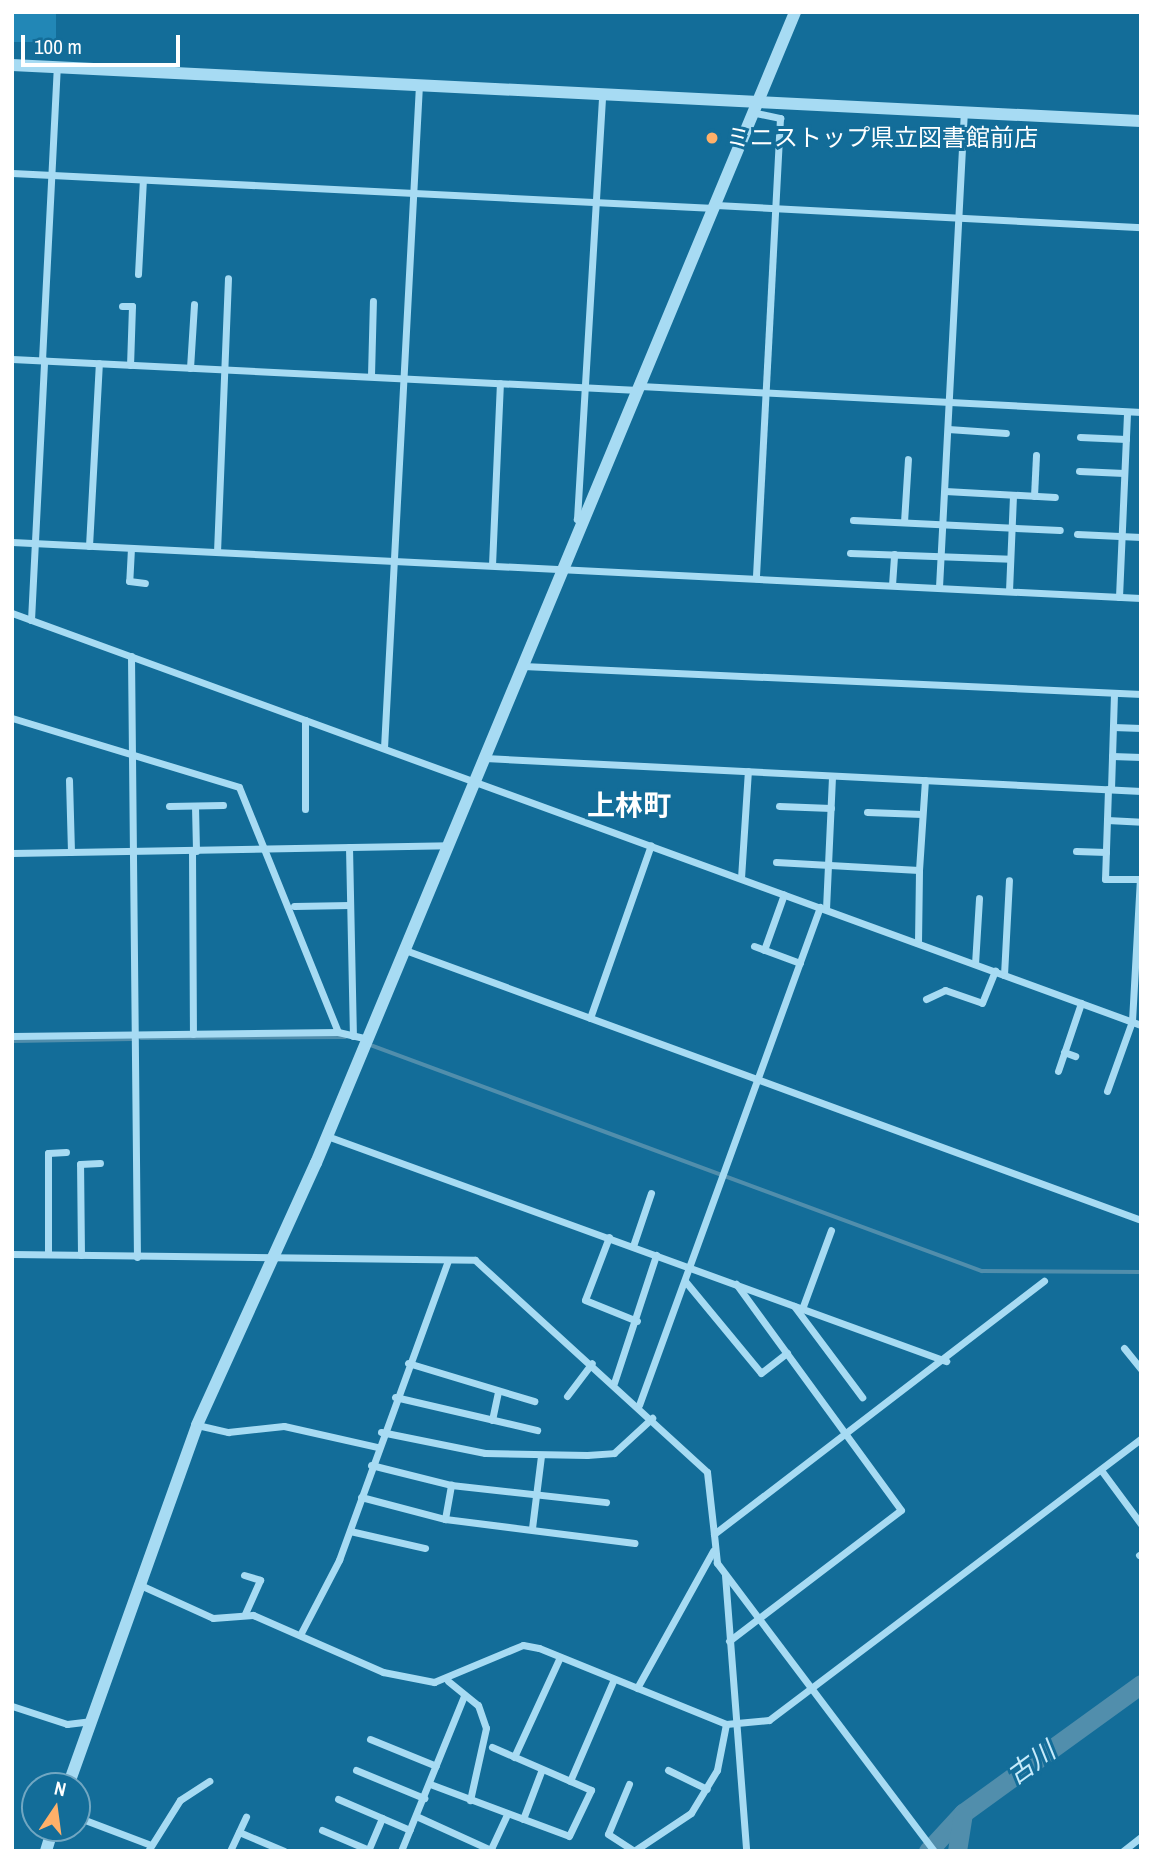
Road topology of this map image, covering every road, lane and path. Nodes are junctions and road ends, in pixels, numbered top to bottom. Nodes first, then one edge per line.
1 (795, 12) edge
2 (12, 65) edge
3 (57, 67) junction
4 (419, 84) junction
5 (602, 92) junction
6 (762, 99) junction
7 (964, 111) junction
8 (756, 113) junction
9 (1141, 121) edge
10 (12, 173) edge
11 (51, 175) junction
12 (144, 180) junction
13 (415, 192) junction
14 (596, 202) junction
15 (716, 206) junction
16 (778, 209) junction
17 (957, 218) junction
18 (1141, 227) edge
19 (138, 274) dead end
20 (229, 278) dead end
21 (373, 301) dead end
22 (194, 304) dead end
23 (122, 306) dead end
24 (12, 359) edge
25 (43, 360) junction
26 (99, 363) junction
27 (130, 365) junction
28 (190, 368) junction
29 (224, 369) junction
30 (371, 375) junction
31 (408, 377) junction
32 (500, 383) junction
33 (584, 387) junction
34 (639, 388) junction
35 (765, 393) junction
36 (949, 402) junction
37 (1127, 412) junction
38 (1141, 412) edge
39 (948, 429) junction
40 (1006, 433) dead end
41 (1080, 437) dead end
42 (1126, 439) junction
43 (1036, 454) dead end
44 (908, 459) dead end
45 (1079, 471) dead end
46 (1124, 473) junction
47 (945, 491) junction
48 (1013, 495) junction
49 (1034, 496) junction
50 (1055, 497) dead end
51 (853, 520) dead end
52 (583, 522) junction
53 (904, 522) junction
54 (943, 524) junction
55 (1012, 527) junction
56 (1060, 530) dead end
57 (1077, 534) dead end
58 (1122, 536) junction
59 (1141, 537) edge
60 (12, 542) edge
61 (35, 543) junction
62 (89, 546) junction
63 (131, 548) junction
64 (217, 552) junction
65 (850, 553) dead end
66 (894, 554) junction
67 (941, 556) junction
68 (1010, 559) junction
69 (397, 562) junction
70 (492, 565) junction
71 (564, 569) junction
72 (756, 578) junction
73 (145, 583) dead end
74 (892, 585) junction
75 (939, 587) junction
76 (1009, 591) junction
77 (1119, 597) junction
78 (1141, 598) edge
79 (12, 613) edge
80 (31, 620) junction
81 (131, 656) junction
82 (523, 666) junction
83 (1114, 693) junction
84 (1141, 694) edge
85 (12, 718) edge
86 (304, 720) junction
87 (1113, 727) junction
88 (1141, 728) edge
89 (384, 748) junction
90 (133, 754) junction
91 (1112, 756) junction
92 (1141, 757) edge
93 (485, 758) junction
94 (748, 771) junction
95 (832, 777) junction
96 (69, 780) dead end
97 (925, 780) junction
98 (475, 781) junction
99 (1110, 789) junction
100 (1141, 791) edge
101 (169, 806) dead end
102 (195, 806) junction
103 (223, 806) dead end
104 (779, 806) dead end
105 (831, 808) junction
106 (305, 809) dead end
107 (867, 812) dead end
108 (922, 814) junction
109 (1107, 820) junction
110 (1141, 822) edge
111 (449, 845) junction
112 (651, 845) junction
113 (349, 847) junction
114 (264, 850) junction
115 (134, 851) junction
116 (194, 851) junction
117 (1076, 851) dead end
118 (71, 852) junction
119 (1106, 852) junction
120 (12, 853) edge
121 (776, 862) dead end
122 (828, 864) junction
123 (919, 870) junction
124 (741, 878) junction
125 (1140, 879) edge
126 (1009, 880) dead end
127 (784, 894) junction
128 (979, 898) dead end
129 (350, 905) junction
130 (294, 906) dead end
131 (823, 908) junction
132 (918, 943) junction
133 (754, 946) dead end
134 (405, 950) junction
135 (764, 950) junction
136 (800, 963) junction
137 (975, 964) junction
138 (995, 971) junction
139 (1004, 975) junction
140 (926, 999) dead end
141 (1081, 1003) junction
142 (590, 1018) junction
143 (1132, 1021) junction
144 (1141, 1025) edge
145 (338, 1032) junction
146 (193, 1034) junction
147 (135, 1035) junction
148 (353, 1036) junction
149 (12, 1037) edge
150 (368, 1039) junction
151 (1064, 1052) junction
152 (1074, 1056) dead end
153 (1058, 1071) dead end
154 (761, 1081) junction
155 (1107, 1091) dead end
156 (327, 1136) junction
157 (66, 1152) dead end
158 (100, 1163) dead end
159 (651, 1193) dead end
160 (1141, 1220) edge
161 (831, 1230) dead end
162 (609, 1237) junction
163 (633, 1246) junction
164 (12, 1254) edge
165 (48, 1254) junction
166 (81, 1255) junction
167 (656, 1255) junction
168 (137, 1257) junction
169 (274, 1257) junction
170 (443, 1261) junction
171 (690, 1268) junction
172 (685, 1281) junction
173 (1044, 1281) dead end
174 (736, 1284) junction
175 (798, 1307) junction
176 (638, 1321) junction
177 (1124, 1348) dead end
178 (787, 1353) junction
179 (946, 1361) junction
180 (408, 1363) junction
181 (592, 1363) junction
182 (1141, 1369) edge
183 (614, 1383) junction
184 (498, 1392) junction
185 (567, 1396) dead end
186 (394, 1397) junction
187 (862, 1397) dead end
188 (534, 1401) dead end
189 (639, 1405) junction
190 (652, 1418) junction
191 (492, 1420) junction
192 (197, 1425) junction
193 (537, 1430) dead end
194 (381, 1432) junction
195 (846, 1433) junction
196 (1141, 1439) edge
197 (377, 1447) junction
198 (541, 1456) junction
199 (371, 1465) junction
200 (1099, 1471) junction
201 (451, 1485) junction
202 (536, 1493) junction
203 (361, 1497) junction
204 (606, 1502) dead end
205 (445, 1519) junction
206 (1141, 1524) edge
207 (532, 1528) junction
208 (349, 1531) junction
209 (715, 1534) junction
210 (634, 1543) dead end
211 (425, 1548) dead end
212 (713, 1551) junction
213 (725, 1574) junction
214 (244, 1575) dead end
215 (137, 1583) junction
216 (245, 1614) junction
217 (759, 1620) junction
218 (300, 1635) junction
219 (729, 1641) junction
220 (560, 1657) junction
221 (614, 1679) junction
222 (448, 1681) junction
223 (637, 1688) junction
224 (811, 1689) junction
225 (464, 1696) junction
226 (12, 1706) edge
227 (90, 1721) junction
228 (730, 1724) junction
229 (370, 1739) dead end
230 (492, 1747) dead end
231 (514, 1757) junction
232 (436, 1766) junction
233 (542, 1769) junction
234 (356, 1770) dead end
235 (668, 1770) dead end
236 (73, 1772) edge
237 (209, 1781) dead end
238 (570, 1781) junction
239 (429, 1784) junction
240 (629, 1784) dead end
241 (707, 1789) junction
242 (424, 1798) junction
243 (338, 1799) dead end
244 (470, 1800) junction
245 (506, 1815) junction
246 (416, 1816) junction
247 (246, 1818) dead end
248 (382, 1818) junction
249 (523, 1819) junction
250 (91, 1823) edge
251 (322, 1830) dead end
252 (410, 1830) junction
253 (239, 1832) junction
254 (1141, 1837) edge
255 (149, 1848) edge
256 (369, 1850) edge
257 (402, 1850) edge
258 (491, 1850) edge
259 (230, 1851) edge
260 (284, 1851) edge
261 (634, 1851) edge
262 (746, 1851) edge
263 (934, 1851) edge
264 (1123, 1851) edge

1 - 6 street
2 - 3 street
3 - 4 street
3 - 11 street
4 - 5 street
4 - 13 street
5 - 6 street
5 - 14 street
6 - 7 street
6 - 8 street
7 - 9 street
7 - 17 street
8 - 15 street
8 - 16 street
10 - 11 street
11 - 12 street
11 - 25 street
12 - 13 street
12 - 19 street
13 - 14 street
13 - 31 street
14 - 15 street
14 - 33 street
15 - 16 street
15 - 34 street
16 - 17 street
16 - 35 street
17 - 18 street
17 - 36 street
20 - 29 street
21 - 30 street
22 - 28 street
23 - 27 street
24 - 25 street
25 - 26 street
25 - 61 street
26 - 27 street
26 - 62 street
27 - 28 street
28 - 29 street
29 - 30 street
29 - 64 street
30 - 31 street
31 - 32 street
31 - 69 street
32 - 33 street
32 - 70 street
33 - 34 street
33 - 52 street
34 - 35 street
34 - 52 street
35 - 36 street
35 - 72 street
36 - 37 street
36 - 39 street
37 - 38 street
37 - 42 street
39 - 40 street
39 - 47 street
41 - 42 street
42 - 46 street
43 - 49 street
44 - 53 street
45 - 46 street
46 - 58 street
47 - 48 street
47 - 54 street
48 - 49 street
48 - 55 street
49 - 50 street
51 - 53 street
52 - 71 street
53 - 54 street
54 - 55 street
54 - 67 street
55 - 56 street
55 - 68 street
57 - 58 street
58 - 59 street
58 - 77 street
60 - 61 street
61 - 62 street
61 - 80 street
62 - 63 street
63 - 64 street
63 - 73 street
64 - 69 street
65 - 66 street
66 - 67 street
66 - 74 street
67 - 68 street
67 - 75 street
68 - 76 street
69 - 70 street
69 - 89 street
70 - 71 street
71 - 72 street
71 - 82 street
72 - 74 street
74 - 75 street
75 - 76 street
76 - 77 street
77 - 78 street
79 - 80 street
80 - 81 street
81 - 86 street
81 - 90 street
82 - 83 street
82 - 93 street
83 - 84 street
83 - 87 street
85 - 90 street
86 - 89 street
86 - 106 street
87 - 88 street
87 - 91 street
89 - 98 street
90 - 114 street
90 - 115 street
91 - 92 street
91 - 99 street
93 - 94 street
93 - 98 street
94 - 95 street
94 - 124 street
95 - 97 street
95 - 105 street
96 - 118 street
97 - 99 street
97 - 108 street
98 - 111 street
98 - 112 street
99 - 100 street
99 - 109 street
101 - 102 street
102 - 103 street
102 - 116 street
104 - 105 street
105 - 122 street
107 - 108 street
108 - 123 street
109 - 110 street
109 - 119 street
111 - 113 street
111 - 134 street
112 - 124 street
112 - 142 street
113 - 114 street
113 - 129 street
114 - 116 street
114 - 145 street
115 - 116 street
115 - 118 street
115 - 147 street
116 - 146 street
117 - 119 street
118 - 120 street
119 - 125 street
121 - 122 street
122 - 123 street
122 - 131 street
123 - 132 street
124 - 127 street
125 - 143 street
126 - 139 street
127 - 131 street
127 - 135 street
128 - 137 street
129 - 130 street
129 - 148 street
131 - 132 street
131 - 136 street
132 - 137 street
133 - 135 street
134 - 142 street
134 - 150 street
135 - 136 street
136 - 154 street
137 - 138 street
138 - 139 street
138 - 140 street
139 - 141 street
141 - 143 street
141 - 151 street
142 - 154 street
143 - 144 street
143 - 155 street
145 - 146 street
145 - 148 street
146 - 147 street
147 - 149 street
147 - 168 street
148 - 150 street
150 - 156 street
151 - 152 street
151 - 153 street
154 - 160 street
154 - 171 street
156 - 162 street
156 - 169 street
157 - 165 street
158 - 166 street
159 - 163 street
161 - 175 street
162 - 163 street
162 - 176 street
163 - 167 street
164 - 165 street
165 - 166 street
166 - 168 street
167 - 171 street
167 - 176 street
168 - 169 street
169 - 170 street
169 - 192 street
170 - 180 street
170 - 181 street
171 - 172 street
171 - 174 street
172 - 178 street
172 - 189 street
173 - 179 street
174 - 175 street
174 - 178 street
175 - 179 street
175 - 187 street
176 - 183 street
177 - 182 street
178 - 195 street
179 - 195 street
180 - 184 street
180 - 186 street
181 - 183 street
181 - 185 street
183 - 189 street
184 - 188 street
184 - 191 street
186 - 191 street
186 - 194 street
189 - 190 street
190 - 198 street
190 - 209 street
191 - 193 street
192 - 197 street
192 - 215 street
194 - 197 street
194 - 198 street
195 - 209 street
195 - 217 street
196 - 200 street
197 - 199 street
198 - 202 street
199 - 201 street
199 - 203 street
200 - 206 street
200 - 224 street
201 - 202 street
201 - 205 street
202 - 204 street
202 - 207 street
203 - 205 street
203 - 208 street
205 - 207 street
207 - 210 street
208 - 211 street
208 - 218 street
209 - 212 street
212 - 213 street
212 - 223 street
213 - 217 street
213 - 219 street
214 - 216 street
215 - 216 street
215 - 227 street
216 - 218 street
217 - 219 street
217 - 224 street
218 - 222 street
219 - 228 street
220 - 221 street
220 - 222 street
220 - 231 street
221 - 223 street
221 - 238 street
222 - 225 street
223 - 228 street
224 - 228 street
224 - 263 street
225 - 232 street
225 - 244 street
226 - 227 street
227 - 236 street
228 - 241 street
228 - 262 street
229 - 232 street
230 - 231 street
231 - 233 street
232 - 239 street
233 - 238 street
233 - 249 street
234 - 242 street
235 - 241 street
237 - 255 street
238 - 249 street
239 - 242 street
239 - 244 street
240 - 261 street
241 - 261 street
242 - 246 street
243 - 248 street
244 - 245 street
245 - 249 street
245 - 258 street
246 - 252 street
246 - 258 street
247 - 253 street
248 - 252 street
248 - 256 street
250 - 255 street
251 - 256 street
252 - 257 street
253 - 259 street
253 - 260 street
254 - 264 street

